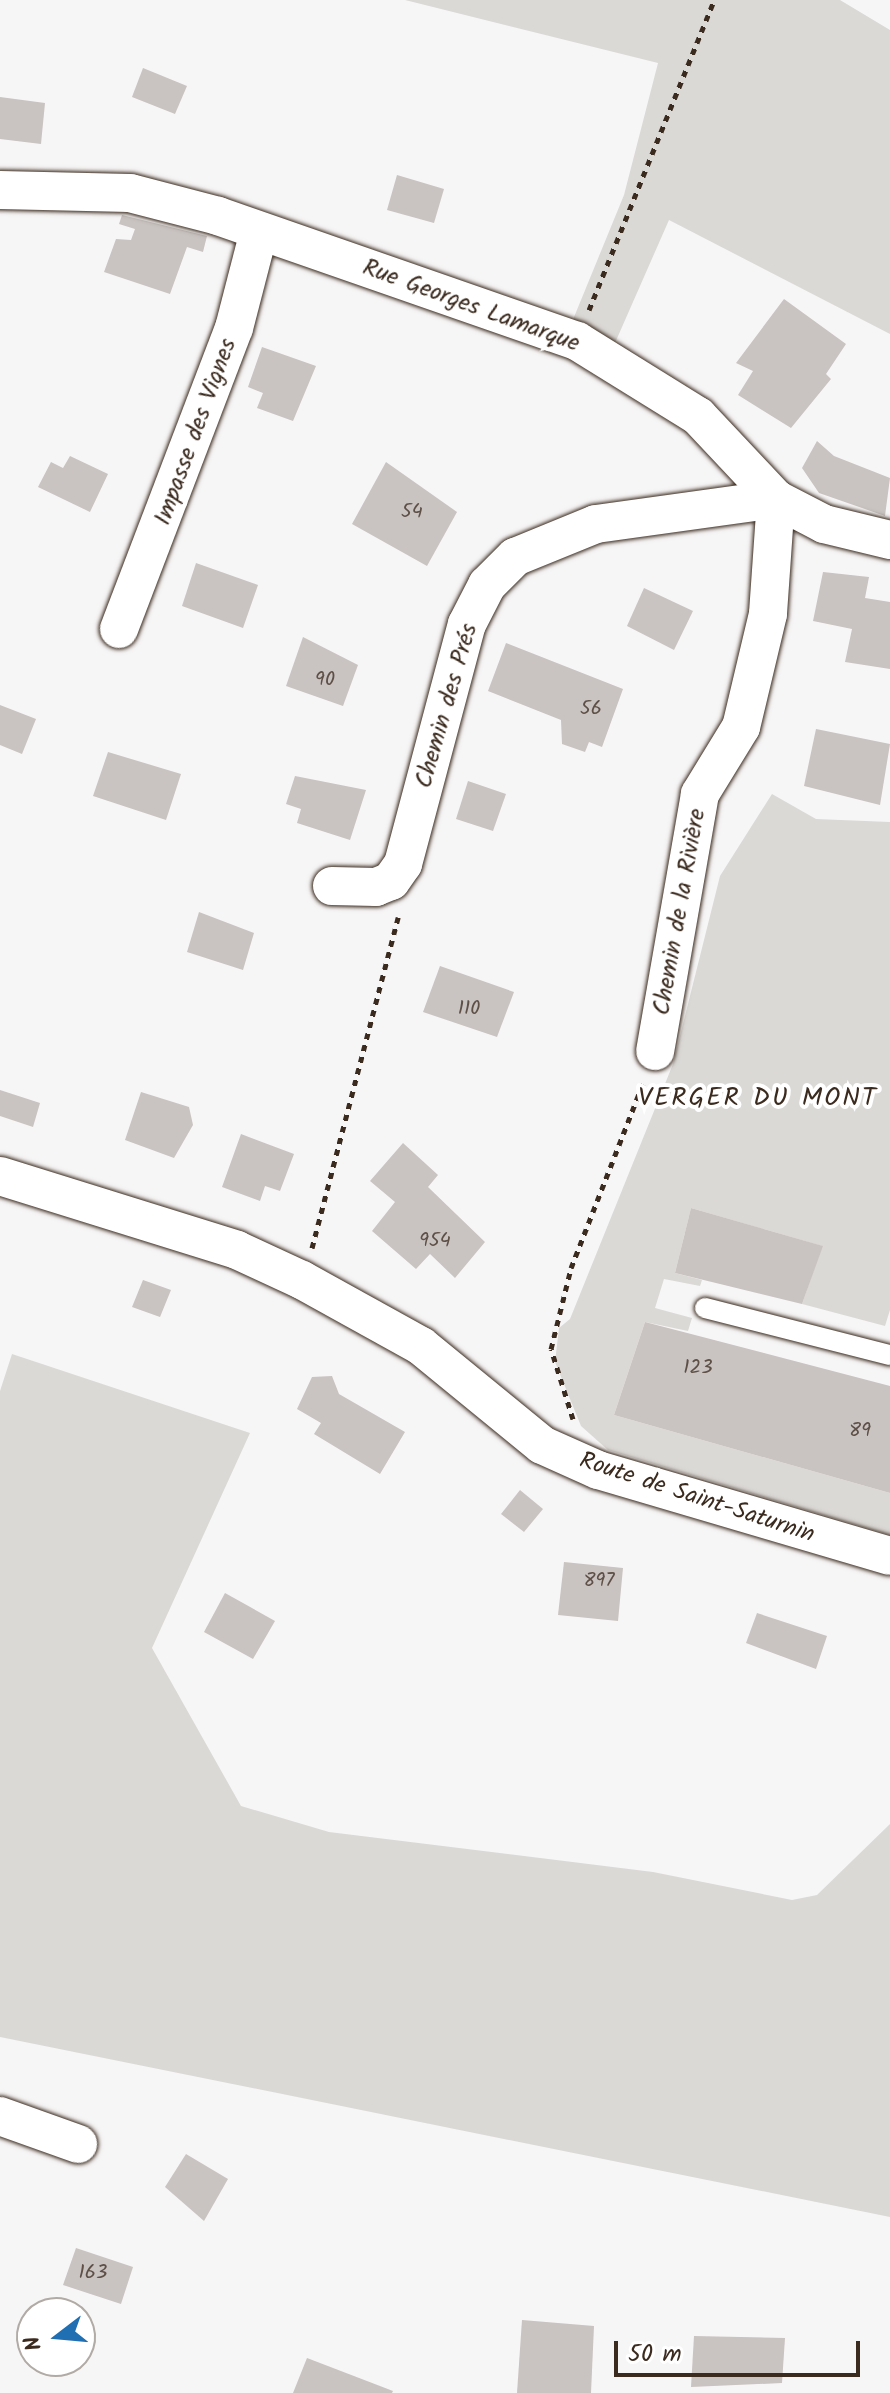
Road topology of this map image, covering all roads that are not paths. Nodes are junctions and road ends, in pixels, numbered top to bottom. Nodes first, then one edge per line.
1 (0, 190) edge
2 (259, 231) junction
3 (776, 499) junction
4 (890, 540) edge
5 (119, 629) dead end
6 (332, 886) dead end
7 (655, 1051) road end
8 (0, 1176) edge
9 (705, 1308) dead end
10 (890, 1355) edge
11 (890, 1556) edge
12 (0, 2116) edge
13 (78, 2144) dead end

1 - 2 street, Rue Georges Lamarque
2 - 3 street, Rue Georges Lamarque
2 - 5 street, Impasse des Vignes
3 - 4 street, Rue Georges Lamarque
3 - 6 street, Chemin des Prés
3 - 7 street, Chemin de la Rivière
8 - 11 street, Route de Saint-Saturnin
9 - 10 lane
12 - 13 street

